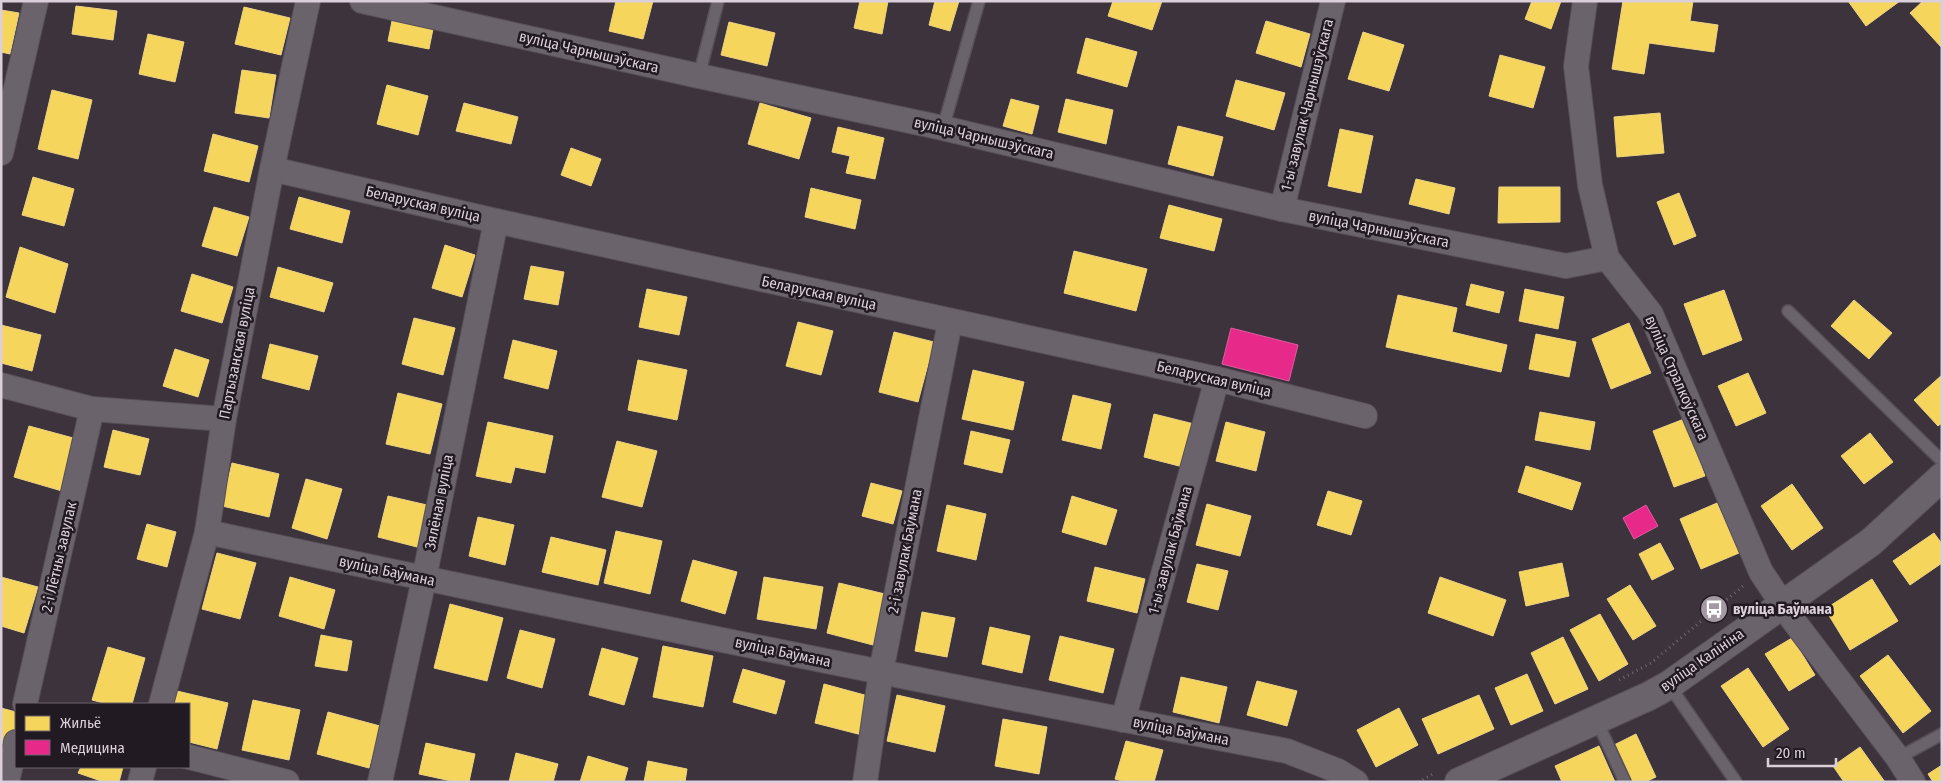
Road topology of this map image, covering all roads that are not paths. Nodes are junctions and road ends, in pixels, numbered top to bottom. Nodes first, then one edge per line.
1 (36, 1) edge
2 (308, 1) edge
3 (362, 1) edge
4 (718, 1) edge
5 (980, 1) edge
6 (1333, 1) edge
7 (1585, 1) edge
8 (699, 76) junction
9 (943, 128) junction
10 (1, 153) edge
11 (272, 169) junction
12 (1282, 209) junction
13 (496, 221) junction
14 (1606, 258) junction
15 (1788, 311) dead end
16 (950, 322) junction
17 (1216, 379) junction
18 (1, 386) edge
19 (92, 409) junction
20 (1365, 416) dead end
21 (224, 419) junction
22 (1942, 460) edge
23 (1942, 477) edge
24 (207, 532) junction
25 (424, 579) junction
26 (1783, 604) junction
27 (882, 672) junction
28 (1669, 685) junction
29 (25, 703) edge
30 (161, 703) edge
31 (1596, 719) junction
32 (1123, 720) junction
33 (1942, 734) edge
34 (15, 746) edge
35 (190, 758) edge
36 (1898, 758) junction
37 (144, 768) edge
38 (1462, 777) edge
39 (7, 782) edge
40 (140, 782) edge
41 (287, 782) edge
42 (380, 782) edge
43 (865, 782) edge
44 (1356, 782) edge
45 (1625, 782) edge
46 (1736, 782) edge
47 (1913, 782) edge

1 - 10 street
2 - 11 street, Партызанская вуліца
3 - 8 street, вуліца Чарнышэўскага
4 - 8 lane
5 - 9 lane
6 - 12 street, 1-ы завулак Чарнышэўскага
7 - 14 street, вуліца Стралкоўскага
8 - 9 street, вуліца Чарнышэўскага
9 - 12 street, вуліца Чарнышэўскага
11 - 13 street, Беларуская вуліца
11 - 21 street, Партызанская вуліца
12 - 14 street, вуліца Чарнышэўскага
13 - 16 street, Беларуская вуліца
13 - 25 street, Зялёная вуліца
14 - 26 street, вуліца Стралкоўскага
15 - 22 lane
16 - 17 street, Беларуская вуліца
16 - 27 street, 2-і завулак Баўмана
17 - 20 street, Беларуская вуліца
17 - 32 street, 1-ы завулак Баўмана
18 - 19 street
19 - 21 street
19 - 29 street, 2-і Лётны завулак
21 - 24 street, Партызанская вуліца
23 - 26 main road, вуліца Калініна
24 - 25 street, вуліца Баўмана
24 - 30 street, Партызанская вуліца
25 - 27 street, вуліца Баўмана
25 - 42 street, Зялёная вуліца
26 - 28 main road, вуліца Калініна
26 - 36 street, вуліца Стралкоўскага
27 - 32 street, вуліца Баўмана
27 - 43 street, 2-і завулак Баўмана
28 - 31 main road, вуліца Калініна
28 - 46 lane
31 - 38 main road, вуліца Калініна
31 - 45 lane
32 - 44 street, вуліца Баўмана
33 - 36 lane
34 - 39 street
35 - 41 street
36 - 47 street, вуліца Стралкоўскага
37 - 40 street

